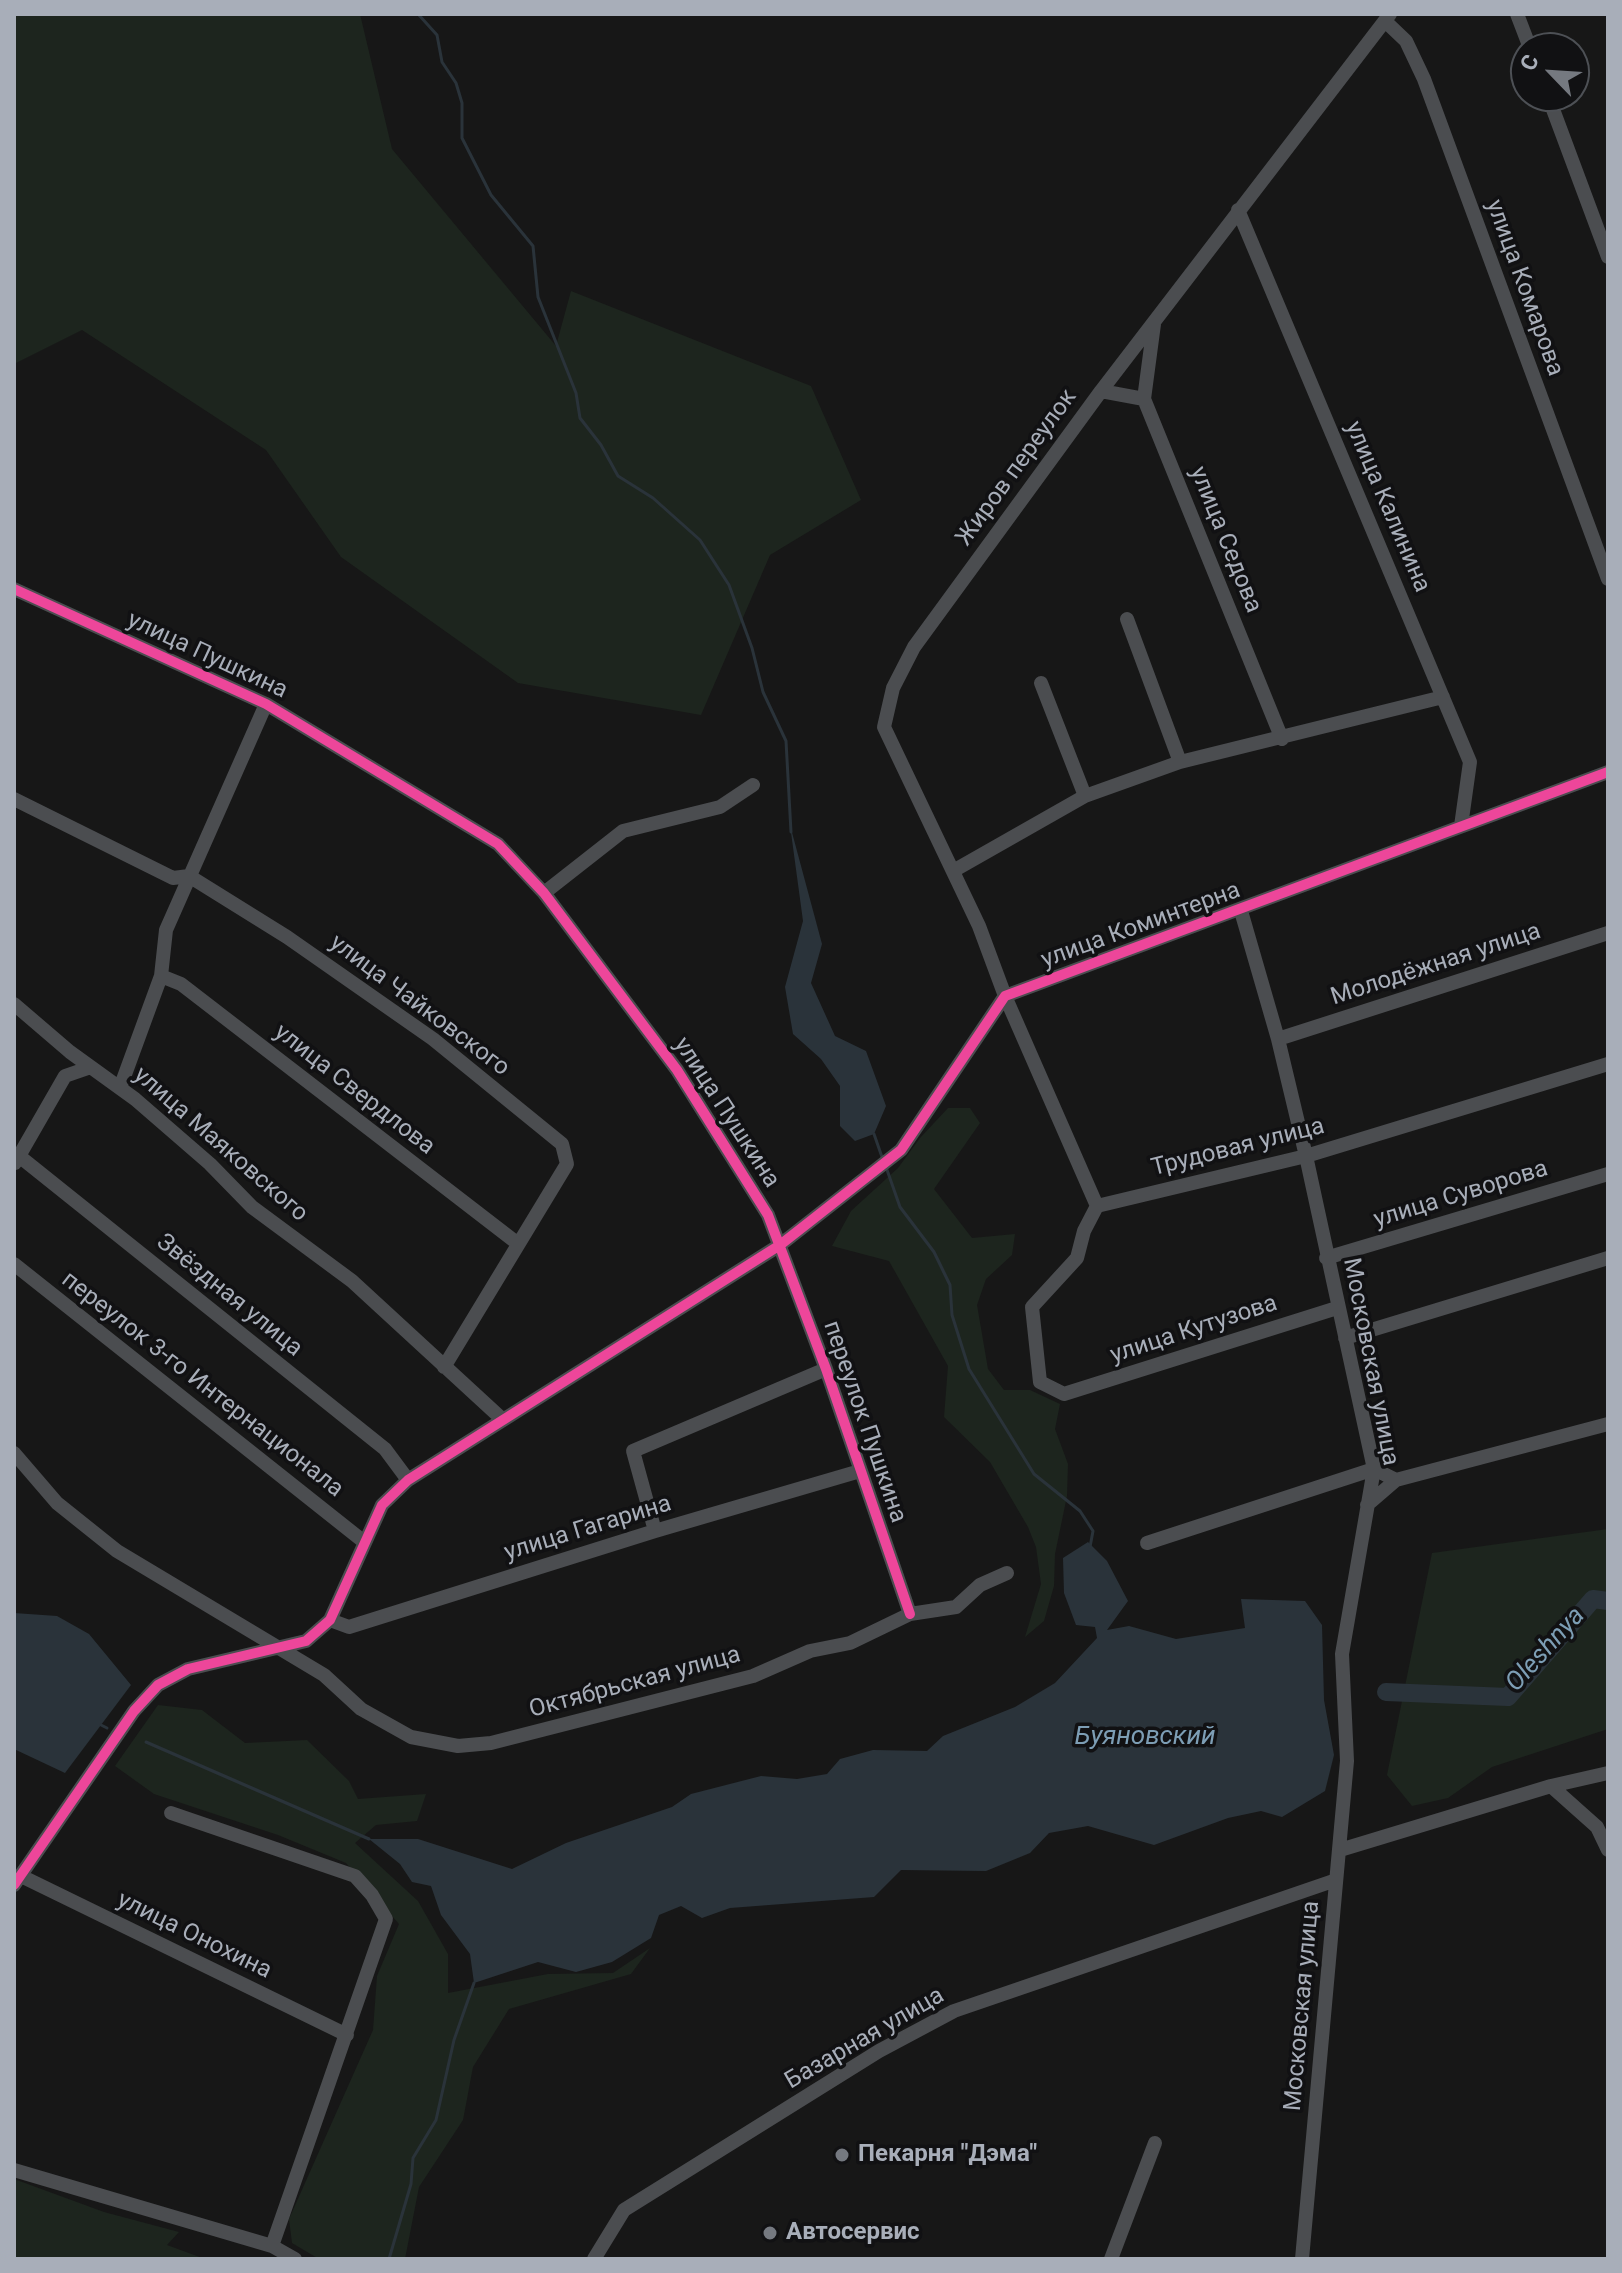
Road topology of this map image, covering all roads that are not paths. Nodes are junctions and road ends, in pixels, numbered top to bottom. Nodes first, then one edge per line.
1 (1387, 17) edge
2 (1554, 112) edge
3 (1238, 210) junction
4 (1608, 257) edge
5 (1155, 320) junction
6 (1101, 391) junction
7 (1144, 399) junction
8 (1608, 579) edge
9 (14, 589) edge
10 (1127, 619) dead end
11 (1041, 683) dead end
12 (1443, 697) junction
13 (266, 704) junction
14 (1282, 739) junction
15 (1180, 762) junction
16 (1608, 772) edge
17 (753, 785) dead end
18 (1085, 796) junction
19 (14, 799) edge
20 (1461, 826) junction
21 (953, 871) junction
22 (189, 876) junction
23 (544, 893) junction
24 (1241, 911) junction
25 (1608, 933) edge
26 (161, 976) junction
27 (1005, 996) junction
28 (14, 1004) edge
29 (1278, 1039) junction
30 (1608, 1064) edge
31 (91, 1067) junction
32 (120, 1088) junction
33 (1306, 1156) junction
34 (16, 1160) edge
35 (1608, 1174) edge
36 (1097, 1206) junction
37 (517, 1243) junction
38 (780, 1245) junction
39 (1326, 1258) junction
40 (1608, 1258) edge
41 (14, 1264) edge
42 (1337, 1308) junction
43 (1345, 1338) junction
44 (444, 1367) junction
45 (826, 1369) junction
46 (502, 1419) junction
47 (1608, 1424) edge
48 (14, 1453) edge
49 (1374, 1469) junction
50 (860, 1471) junction
51 (408, 1480) junction
52 (1396, 1480) junction
53 (1367, 1505) junction
54 (655, 1531) junction
55 (363, 1541) junction
56 (1147, 1543) dead end
57 (1007, 1573) dead end
58 (910, 1614) junction
59 (330, 1620) junction
60 (279, 1649) junction
61 (1608, 1773) edge
62 (1551, 1786) junction
63 (171, 1813) dead end
64 (1340, 1850) junction
65 (1608, 1850) edge
66 (1336, 1880) junction
67 (17, 1881) edge
68 (347, 2035) junction
69 (1155, 2143) dead end
70 (14, 2170) edge
71 (272, 2246) junction
72 (295, 2259) edge
73 (594, 2259) edge
74 (1111, 2259) edge
75 (1302, 2259) edge

1 - 3 street, Жиров переулок
1 - 8 street, улица Комарова
2 - 4 street
3 - 5 street, Жиров переулок
3 - 12 street, улица Калинина
5 - 6 street, Жиров переулок
5 - 7 street
6 - 7 street
6 - 21 street, Жиров переулок
7 - 14 street, улица Седова
9 - 13 street, улица Пушкина
10 - 15 street
11 - 18 street
12 - 14 street
12 - 20 street, улица Калинина
13 - 22 street
13 - 23 street, улица Пушкина
14 - 15 street
15 - 18 street
16 - 20 street, улица Коминтерна
17 - 23 street
18 - 21 street
19 - 22 street, улица Чайковского
20 - 24 street, улица Коминтерна
21 - 27 street, Жиров переулок
22 - 26 street
22 - 37 street, улица Чайковского
23 - 38 street, улица Пушкина
24 - 27 street, улица Коминтерна
24 - 29 street, Московская улица
25 - 29 street, Молодёжная улица
26 - 32 street
26 - 37 street, улица Свердлова
27 - 36 street
27 - 38 street
28 - 31 street, улица Маяковского
29 - 33 street, Московская улица
30 - 33 street, Трудовая улица
31 - 32 street, улица Маяковского
31 - 34 street
32 - 44 street, улица Маяковского
33 - 36 street, Трудовая улица
33 - 39 street, Московская улица
34 - 51 street, Звёздная улица
35 - 39 street, улица Суворова
36 - 42 street, улица Кутузова
37 - 44 street, улица Чайковского
38 - 45 street, переулок Пушкина
38 - 46 street
39 - 42 street, Московская улица
40 - 43 street
41 - 55 street, переулок 3-го Интернационала
42 - 43 street, Московская улица
43 - 49 street, Московская улица
44 - 46 street, улица Маяковского
45 - 50 street, переулок Пушкина
45 - 54 street
46 - 51 street
47 - 52 street
48 - 60 street, Октябрьская улица
49 - 52 street
49 - 53 street, Московская улица
49 - 56 street
50 - 54 street, улица Гагарина
50 - 58 street, переулок Пушкина
51 - 55 street
52 - 53 street
53 - 64 street, Московская улица
54 - 59 street, улица Гагарина
55 - 59 street
57 - 58 street, Октябрьская улица
58 - 60 street, Октябрьская улица
59 - 60 street
60 - 67 street
61 - 62 street
62 - 64 street
62 - 65 street
63 - 68 street
64 - 66 street, Московская улица
66 - 73 street, Базарная улица
66 - 75 street, Московская улица
67 - 68 street, улица Онохина
68 - 71 street
69 - 74 street
70 - 71 street
71 - 72 street

